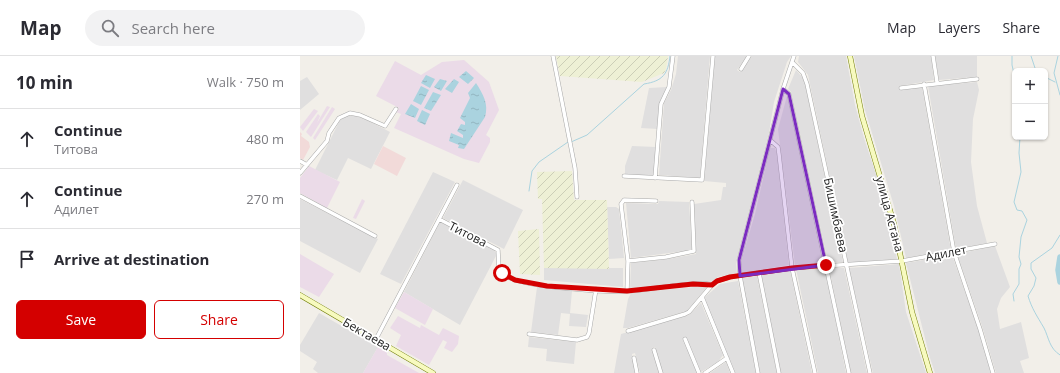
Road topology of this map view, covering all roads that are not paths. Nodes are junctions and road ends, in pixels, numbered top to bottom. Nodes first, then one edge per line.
1 (553, 56) edge
2 (673, 56) edge
3 (712, 56) edge
4 (749, 56) edge
5 (794, 56) edge
6 (850, 56) edge
7 (933, 56) edge
8 (792, 62) junction
9 (741, 68) dead end
10 (976, 79) dead end
11 (938, 82) junction
12 (924, 84) junction
13 (901, 88) dead end
14 (783, 89) junction
15 (396, 109) dead end
16 (770, 140) junction
17 (300, 161) edge
18 (307, 165) junction
19 (300, 173) edge
20 (624, 176) dead end
21 (655, 178) junction
22 (457, 185) dead end
23 (300, 196) edge
24 (577, 197) dead end
25 (656, 201) dead end
26 (692, 202) dead end
27 (439, 219) junction
28 (374, 236) dead end
29 (995, 244) dead end
30 (954, 252) junction
31 (628, 261) junction
32 (902, 261) junction
33 (826, 265) junction
34 (846, 266) junction
35 (792, 268) junction
36 (759, 273) junction
37 (740, 276) junction
38 (712, 285) junction
39 (596, 290) junction
40 (627, 291) junction
41 (300, 295) edge
42 (702, 297) junction
43 (628, 330) dead end
44 (529, 334) dead end
45 (376, 339) junction
46 (686, 339) dead end
47 (654, 350) dead end
48 (634, 358) dead end
49 (727, 358) junction
50 (433, 373) edge
51 (637, 373) edge
52 (661, 373) edge
53 (699, 373) edge
54 (705, 373) edge
55 (733, 373) edge
56 (758, 373) edge
57 (779, 373) edge
58 (815, 373) edge
59 (849, 373) edge
60 (870, 373) edge
61 (930, 373) edge
62 (993, 373) edge

1 - 24 street
2 - 21 street
3 - 21 street
4 - 9 street
5 - 8 street
6 - 32 main road, улица Астана
7 - 11 street
8 - 14 street
8 - 34 street, Бишимбаева
10 - 11 street
11 - 12 street
12 - 13 street
12 - 30 street
14 - 16 street
14 - 33 street
15 - 18 street
16 - 35 street
16 - 37 street
17 - 18 street
18 - 19 street
20 - 21 street
22 - 27 street
23 - 28 street
25 - 31 street
26 - 31 street
27 - 39 street, Титова
27 - 45 street
29 - 30 street, Адилет
30 - 32 street, Адилет
30 - 62 street
31 - 40 street
32 - 34 street, Адилет
32 - 61 main road, улица Астана
33 - 34 street, Адилет
33 - 35 street, Адилет
33 - 59 street
34 - 60 street, Бишимбаева
35 - 36 street, Адилет
35 - 58 street
36 - 37 street, Адилет
36 - 57 street
37 - 38 street, Адилет
37 - 56 street
38 - 40 street, Титова
38 - 42 street, Адилет
39 - 40 street, Титова
39 - 44 street
41 - 45 main road, Бектаева
42 - 43 street, Адилет
42 - 49 street
45 - 50 main road, Бектаева
46 - 53 street
47 - 52 street
48 - 51 street
49 - 54 street
49 - 55 street

